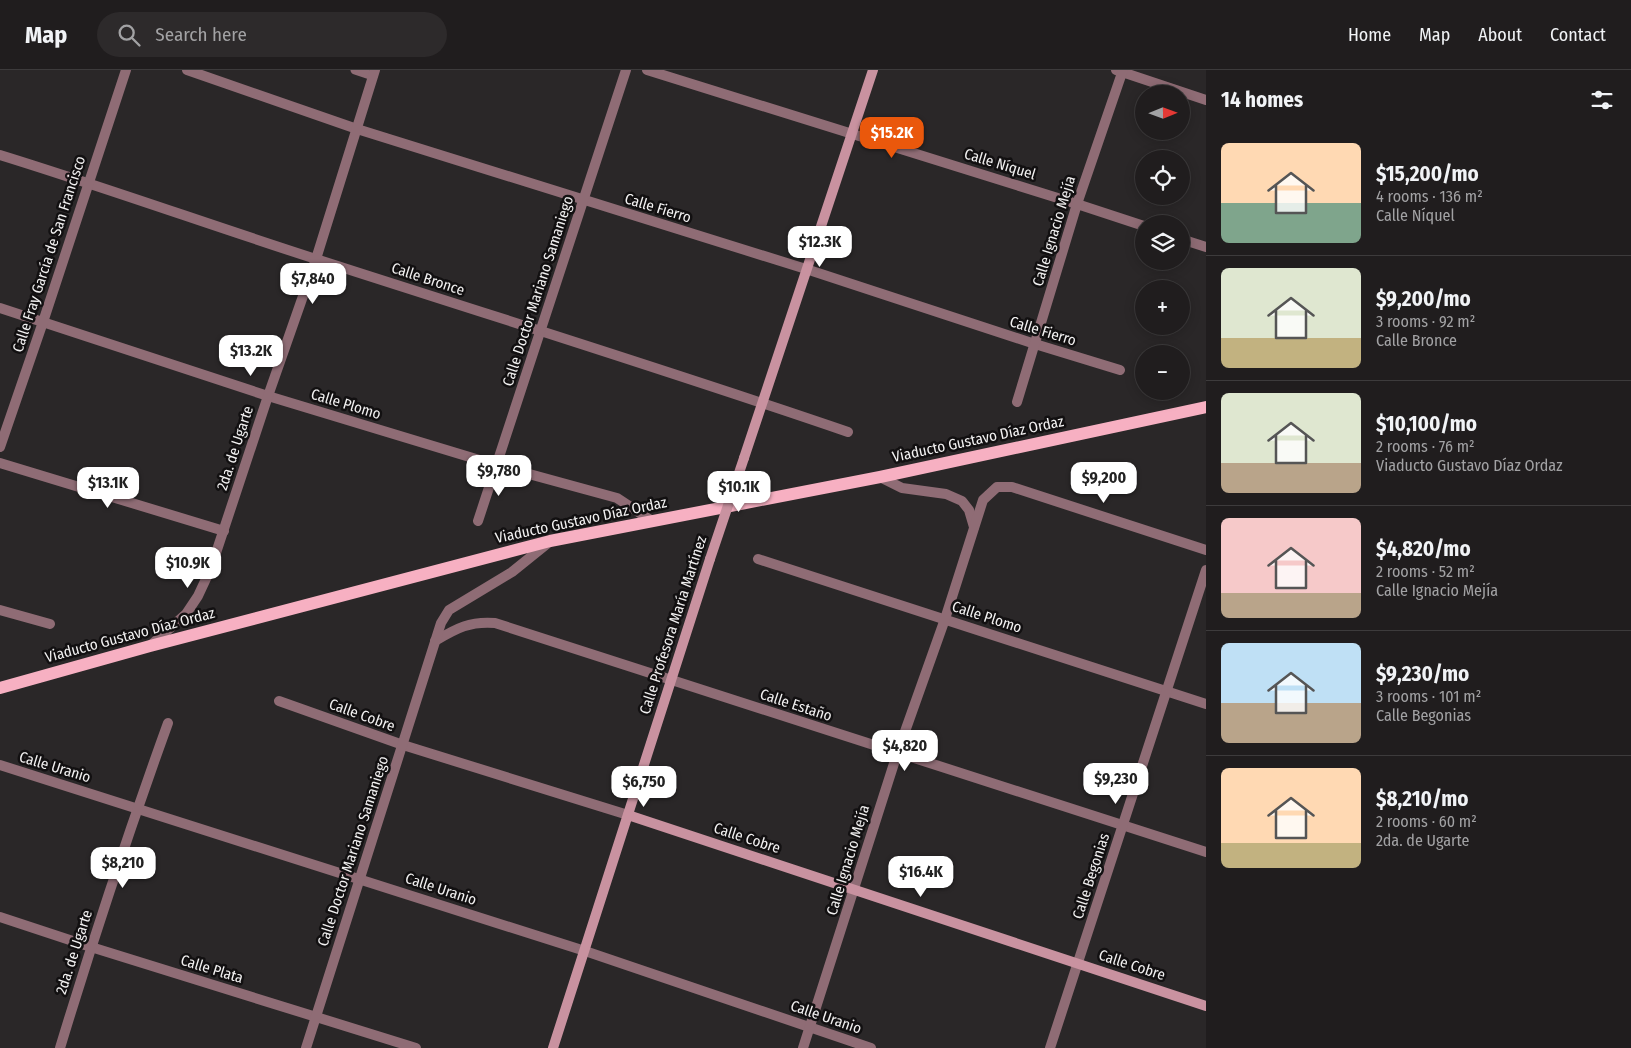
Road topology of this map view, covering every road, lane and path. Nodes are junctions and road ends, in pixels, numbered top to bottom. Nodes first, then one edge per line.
1 (126, 70) edge
2 (188, 70) edge
3 (355, 70) edge
4 (626, 70) edge
5 (647, 70) edge
6 (873, 70) edge
7 (1121, 71) edge
8 (374, 73) edge
9 (1206, 100) edge
10 (357, 130) junction
11 (851, 133) junction
12 (0, 155) edge
13 (89, 183) junction
14 (583, 200) junction
15 (1078, 204) junction
16 (1135, 223) edge
17 (1190, 242) edge
18 (1206, 247) edge
19 (316, 259) junction
20 (806, 269) junction
21 (0, 308) edge
22 (43, 322) junction
23 (540, 331) junction
24 (1035, 344) junction
25 (1120, 370) dead end
26 (268, 396) junction
27 (762, 402) junction
28 (1017, 402) dead end
29 (1205, 407) edge
30 (848, 432) dead end
31 (0, 447) edge
32 (0, 463) edge
33 (496, 465) junction
34 (880, 477) junction
35 (478, 521) dead end
36 (652, 521) junction
37 (974, 527) junction
38 (224, 531) junction
39 (550, 541) junction
40 (1206, 550) edge
41 (758, 559) dead end
42 (1206, 570) edge
43 (0, 610) edge
44 (945, 619) junction
45 (50, 624) dead end
46 (435, 641) junction
47 (150, 646) junction
48 (670, 680) junction
49 (0, 688) edge
50 (1167, 692) junction
51 (279, 701) dead end
52 (1206, 704) edge
53 (168, 724) dead end
54 (403, 746) junction
55 (897, 754) junction
56 (0, 765) edge
57 (137, 808) junction
58 (628, 814) junction
59 (1122, 825) junction
60 (1206, 852) edge
61 (360, 879) junction
62 (855, 890) junction
63 (0, 917) edge
64 (91, 947) junction
65 (585, 951) junction
66 (1078, 963) junction
67 (1206, 1006) edge
68 (315, 1016) junction
69 (810, 1028) junction
70 (60, 1048) edge
71 (306, 1048) edge
72 (416, 1048) edge
73 (553, 1048) edge
74 (803, 1048) edge
75 (871, 1048) edge
76 (1050, 1048) edge

1 - 13 street, Calle Fray García de San Francisco
2 - 10 street, Calle Fierro
3 - 8 lane
4 - 14 street, Calle Doctor Mariano Samaniego
5 - 11 street, Calle Níquel
6 - 11 street, Calle Profesora María Martínez
7 - 9 street
7 - 15 street, Calle Ignacio Mejía
8 - 10 street, 2da. de Ugarte
10 - 14 street, Calle Fierro
10 - 19 street, 2da. de Ugarte
11 - 15 street, Calle Níquel
11 - 20 street, Calle Profesora María Martínez
12 - 13 street, Calle Bronce
13 - 19 street, Calle Bronce
13 - 22 street, Calle Fray García de San Francisco
14 - 20 street, Calle Fierro
14 - 23 street, Calle Doctor Mariano Samaniego
15 - 16 street, Calle Níquel
15 - 24 street, Calle Ignacio Mejía
17 - 18 street
19 - 23 street, Calle Bronce
19 - 26 street, 2da. de Ugarte
20 - 24 street, Calle Fierro
20 - 27 street, Calle Profesora María Martínez
21 - 22 street, Calle Plomo
22 - 26 street, Calle Plomo
22 - 31 street, Calle Fray García de San Francisco
23 - 27 street, Calle Bronce
23 - 33 street, Calle Doctor Mariano Samaniego
24 - 25 street, Calle Fierro
24 - 28 street, Calle Ignacio Mejía
26 - 33 street, Calle Plomo
26 - 38 street, 2da. de Ugarte
27 - 30 street, Calle Bronce
27 - 48 street, Calle Profesora María Martínez, bridge
29 - 34 main road, Viaducto Gustavo Díaz Ordaz
32 - 38 street
33 - 35 street, Calle Doctor Mariano Samaniego
33 - 36 street, Calle Plomo
34 - 36 main road, Viaducto Gustavo Díaz Ordaz
34 - 37 street
36 - 39 main road, Viaducto Gustavo Díaz Ordaz
37 - 40 street, Calle Ignacio Mejía
37 - 44 street, Calle Ignacio Mejía
38 - 47 street, 2da. de Ugarte
39 - 46 street, Calle Doctor Mariano Samaniego
39 - 47 main road, Viaducto Gustavo Díaz Ordaz
41 - 44 street, Calle Plomo
42 - 50 street, Calle Begonias
43 - 45 street
44 - 50 street, Calle Plomo
44 - 55 street, Calle Ignacio Mejía
46 - 48 street, Calle Estaño
46 - 54 street, Calle Doctor Mariano Samaniego
47 - 49 main road, Viaducto Gustavo Díaz Ordaz
48 - 55 street, Calle Estaño
48 - 58 street, Calle Profesora María Martínez
50 - 52 street, Calle Plomo
50 - 59 street, Calle Begonias
51 - 54 street, Calle Cobre
53 - 57 street, 2da. de Ugarte
54 - 58 street, Calle Cobre
54 - 61 street, Calle Doctor Mariano Samaniego
55 - 59 street, Calle Estaño
55 - 62 street, Calle Ignacio Mejía
56 - 57 street, Calle Uranio
57 - 61 street, Calle Uranio
57 - 64 street, 2da. de Ugarte
58 - 62 street, Calle Cobre
58 - 65 street, Calle Profesora María Martínez
59 - 60 street, Calle Estaño
59 - 66 street, Calle Begonias
61 - 65 street, Calle Uranio
61 - 68 street, Calle Doctor Mariano Samaniego
62 - 66 street, Calle Cobre
62 - 69 street, Calle Ignacio Mejía
63 - 64 street, Calle Plata
64 - 68 street, Calle Plata
64 - 70 street, 2da. de Ugarte
65 - 69 street, Calle Uranio
65 - 73 street, Calle Profesora María Martínez
66 - 67 street, Calle Cobre
66 - 76 street, Calle Begonias
68 - 71 street, Calle Doctor Mariano Samaniego
68 - 72 street, Calle Plata
69 - 74 street, Calle Ignacio Mejía
69 - 75 street, Calle Uranio

